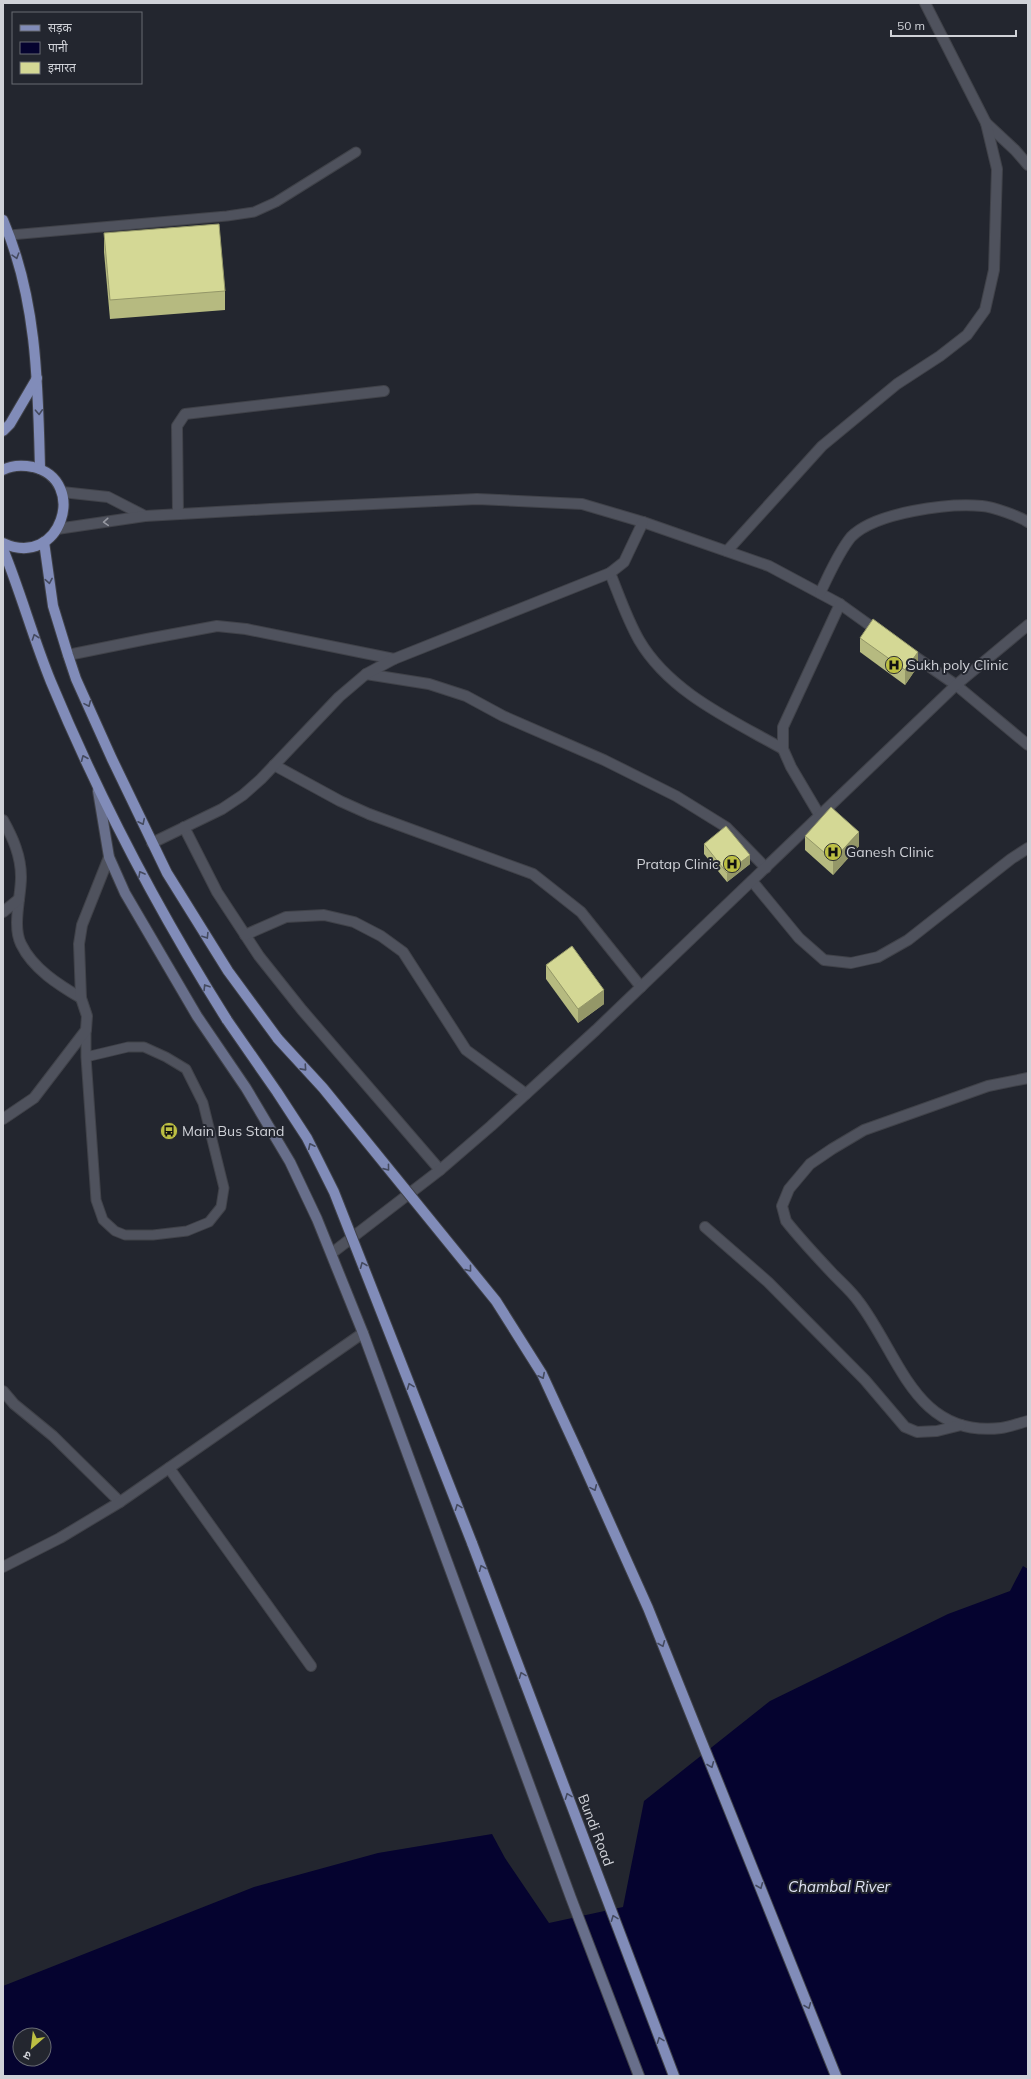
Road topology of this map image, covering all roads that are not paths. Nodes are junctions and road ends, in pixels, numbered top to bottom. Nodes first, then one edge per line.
1 (925, 3) edge
2 (986, 123) junction
3 (356, 152) dead end
4 (1028, 165) edge
5 (3, 220) edge
6 (10, 235) junction
7 (37, 378) junction
8 (384, 391) dead end
9 (3, 431) edge
10 (40, 469) junction
11 (3, 470) edge
12 (62, 492) junction
13 (178, 514) junction
14 (145, 516) junction
15 (643, 522) junction
16 (1028, 522) edge
17 (57, 529) junction
18 (44, 542) junction
19 (3, 543) edge
20 (3, 549) edge
21 (727, 551) junction
22 (610, 573) junction
23 (820, 593) junction
24 (840, 604) junction
25 (1028, 625) edge
26 (885, 636) edge
27 (898, 645) edge
28 (68, 655) junction
29 (394, 659) junction
30 (366, 674) junction
31 (956, 685) junction
32 (1028, 745) edge
33 (783, 749) junction
34 (274, 766) junction
35 (98, 791) junction
36 (820, 816) junction
37 (3, 820) edge
38 (184, 827) junction
39 (152, 843) junction
40 (1028, 848) edge
41 (109, 857) junction
42 (766, 868) junction
43 (752, 881) junction
44 (19, 899) junction
45 (3, 912) edge
46 (245, 935) junction
47 (641, 987) junction
48 (81, 998) junction
49 (86, 1030) junction
50 (86, 1057) junction
51 (1028, 1078) edge
52 (526, 1094) junction
53 (3, 1119) edge
54 (440, 1170) junction
55 (705, 1227) dead end
56 (332, 1253) junction
57 (363, 1333) junction
58 (3, 1391) edge
59 (1028, 1421) edge
60 (961, 1425) junction
61 (169, 1468) junction
62 (120, 1502) junction
63 (3, 1567) edge
64 (311, 1666) dead end
65 (640, 2076) edge
66 (674, 2076) edge
67 (836, 2076) edge

1 - 2 street
2 - 4 street
2 - 21 street
3 - 6 lane
5 - 6 main road
6 -> 7 main road
7 - 9 main road
7 -> 10 main road
8 - 13 street
10 - 11 main road
10 - 12 main road
12 - 14 street
12 - 17 main road
13 - 14 street
13 - 15 street
14 -> 17 street
15 - 21 street
15 - 22 street
16 - 23 street
17 - 18 main road
18 - 19 main road
18 -> 28 main road
35 -> 20 main road, Bundi Road
21 - 23 street
22 - 29 street
22 - 33 street
23 - 24 street
24 - 26 street
24 - 33 street
25 - 31 street
27 - 31 street
28 - 29 street
28 -> 39 main road
29 - 30 street
30 - 34 street
30 - 42 street
31 - 32 street
31 - 36 street
33 - 36 street
34 - 38 street
34 - 47 street
35 - 41 street
66 -> 35 main road, Bundi Road, bridge
36 - 42 street
37 - 44 street
38 - 39 street
38 - 46 street
39 -> 67 main road, bridge
40 - 43 street
41 - 48 street
41 - 56 street
42 - 43 street
43 - 47 street
44 - 45 street
44 - 48 street
46 - 52 street
46 - 54 street
47 - 52 street
48 - 49 street
49 - 50 lane
49 - 53 street
50 - 50 lane
51 - 60 street
52 - 54 street
54 - 56 street
55 - 60 street
56 - 57 street
57 - 61 street
57 - 65 street
58 - 62 street
59 - 60 street
61 - 62 street
61 - 64 street
62 - 63 street

